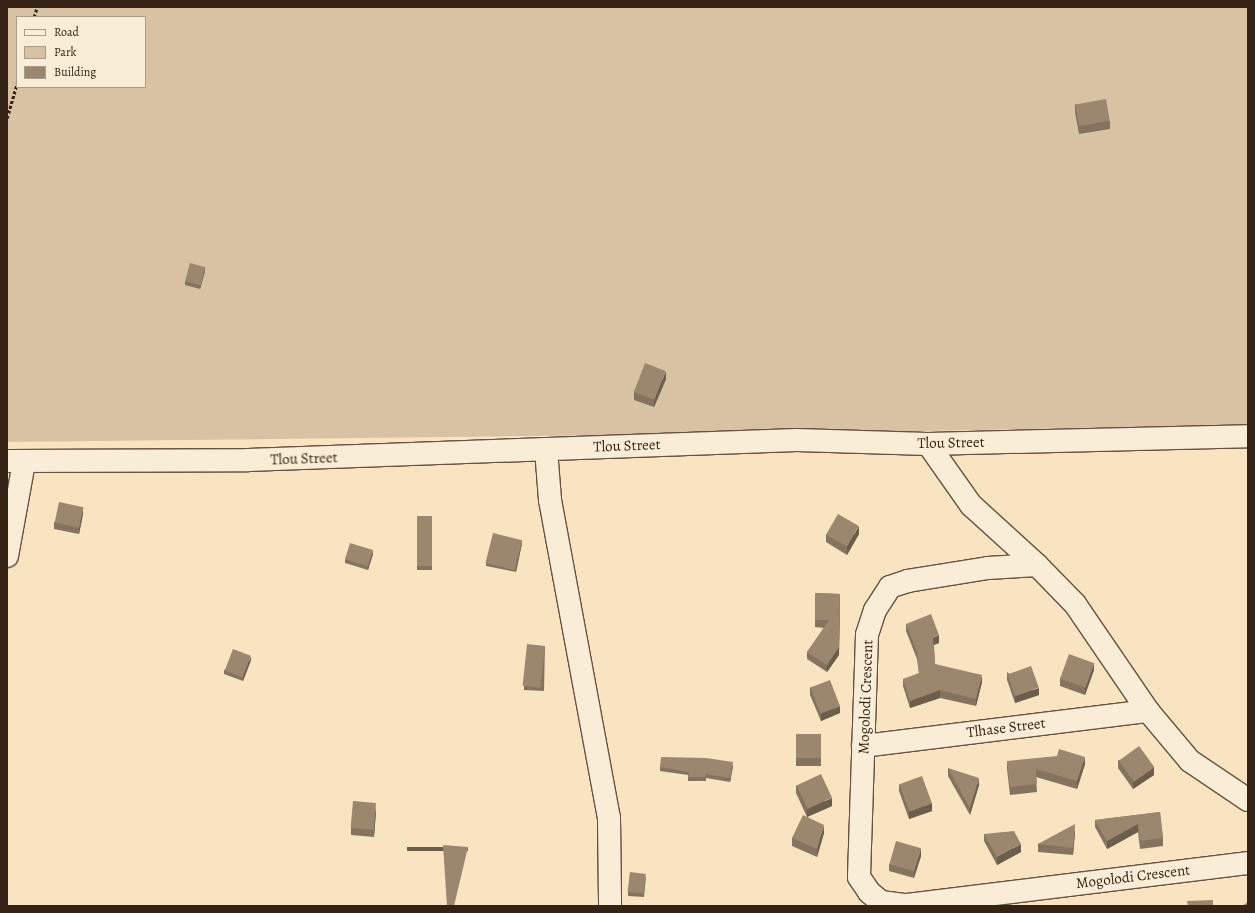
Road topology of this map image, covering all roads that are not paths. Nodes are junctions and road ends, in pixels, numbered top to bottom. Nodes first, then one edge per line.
1 (1248, 436) edge
2 (928, 444) junction
3 (546, 449) junction
4 (15, 462) edge
5 (7, 556) edge
6 (1037, 565) junction
7 (1148, 711) junction
8 (863, 746) junction
9 (1248, 800) edge
10 (1248, 863) edge
11 (610, 906) edge

1 - 2 street, Tlou Street
2 - 3 street, Tlou Street
2 - 6 street
3 - 4 street, Tlou Street
3 - 11 street
4 - 5 street
6 - 7 street
6 - 8 street, Mogolodi Crescent
7 - 8 street, Tlhase Street
7 - 9 street
8 - 10 street, Mogolodi Crescent

